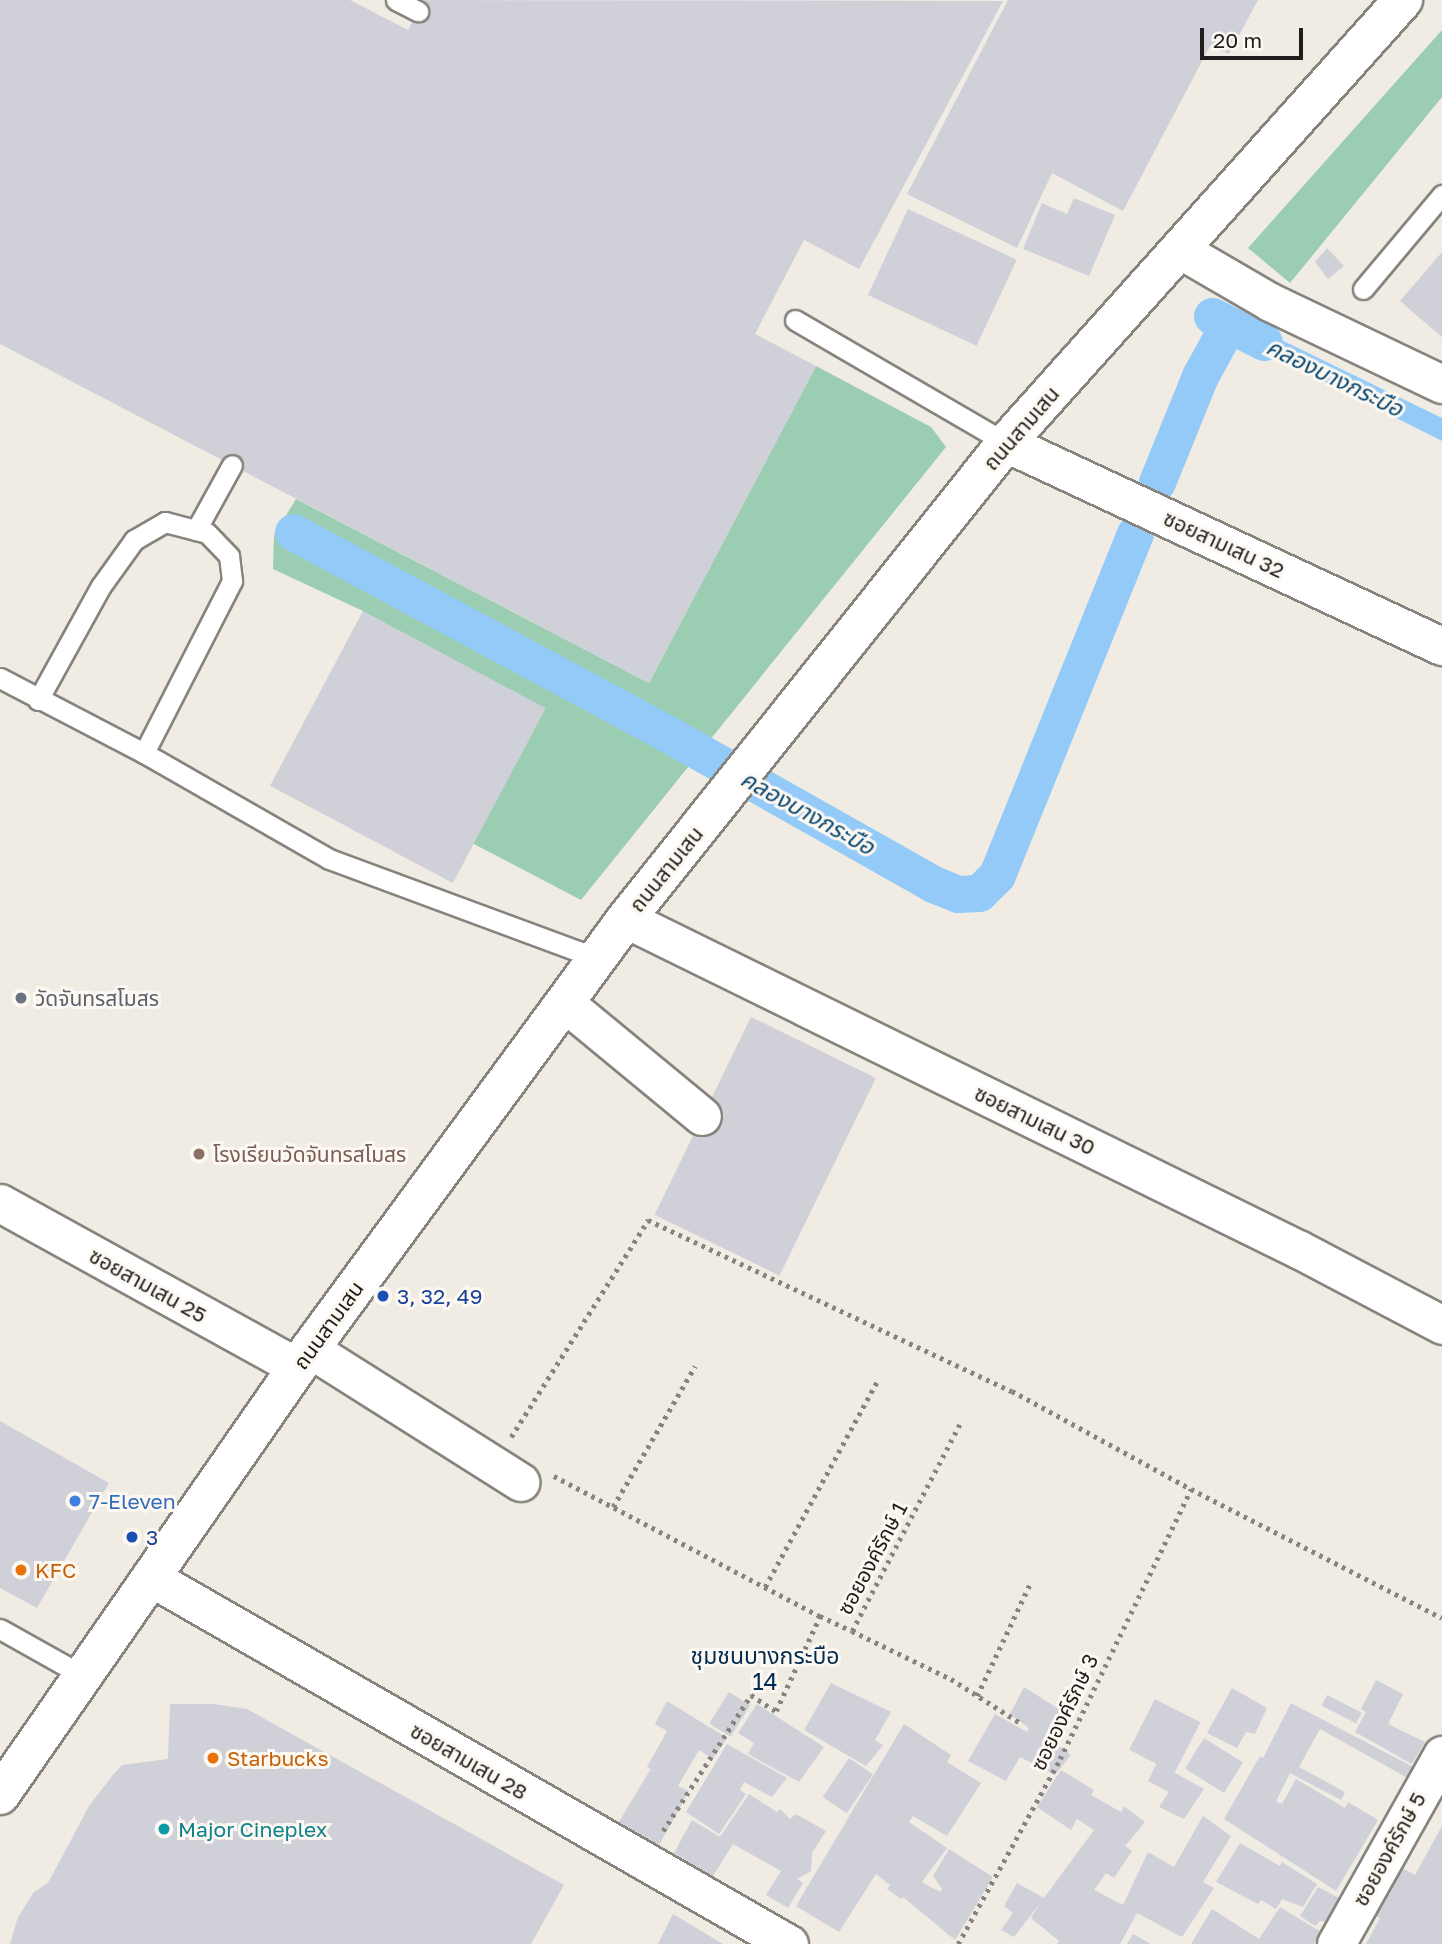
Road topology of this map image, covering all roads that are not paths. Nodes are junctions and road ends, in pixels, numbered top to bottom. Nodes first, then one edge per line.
1 (396, 0) edge
2 (1402, 0) edge
3 (418, 11) dead end
4 (1442, 195) edge
5 (1179, 249) junction
6 (1363, 289) dead end
7 (795, 320) dead end
8 (1442, 384) edge
9 (1006, 443) junction
10 (232, 465) dead end
11 (196, 530) junction
12 (1442, 646) edge
13 (0, 678) edge
14 (38, 700) junction
15 (144, 753) junction
16 (626, 919) junction
17 (597, 958) junction
18 (566, 1004) junction
19 (702, 1116) dead end
20 (0, 1203) edge
21 (1442, 1325) edge
22 (303, 1358) junction
23 (536, 1478) road end
24 (150, 1577) junction
25 (0, 1629) edge
26 (82, 1675) junction
27 (1442, 1755) edge
28 (0, 1795) edge
29 (789, 1944) edge
30 (1336, 1944) edge

1 - 3 lane
2 - 5 main road, ถนนสามเสน
4 - 6 lane
5 - 8 street
5 - 9 main road, ถนนสามเสน
7 - 9 lane
9 - 12 street, ซอยสามเสน 32
9 - 16 main road, ถนนสามเสน
10 - 11 lane
11 - 14 lane
11 - 15 lane
13 - 14 lane
14 - 15 lane
15 - 17 lane
16 - 17 main road, ถนนสามเสน
16 - 21 street, ซอยสามเสน 30
17 - 18 main road, ถนนสามเสน
18 - 19 street
18 - 22 main road, ถนนสามเสน
20 - 22 street, ซอยสามเสน 25
22 - 23 street, ซอยสามเสน 25
22 - 24 main road, ถนนสามเสน
24 - 26 main road, ถนนสามเสน
24 - 29 street, ซอยสามเสน 28
25 - 26 lane
26 - 28 main road, ถนนสามเสน
27 - 30 street, ซอยองค์รักษ์ 5

